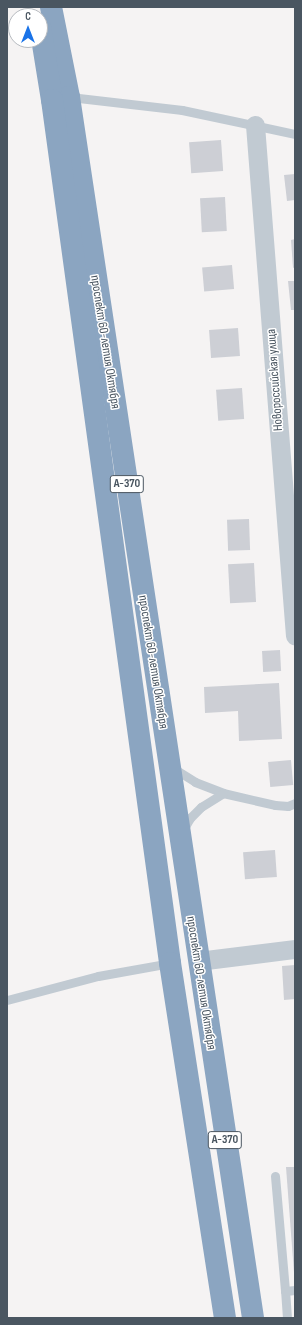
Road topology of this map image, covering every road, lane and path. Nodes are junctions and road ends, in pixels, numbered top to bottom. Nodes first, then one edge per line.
1 (51, 7) edge
2 (43, 48) edge
3 (69, 97) junction
4 (255, 125) junction
5 (295, 134) edge
6 (295, 635) edge
7 (169, 765) junction
8 (222, 793) junction
9 (295, 804) edge
10 (179, 836) junction
11 (295, 949) edge
12 (198, 961) junction
13 (170, 963) junction
14 (7, 1000) edge
15 (275, 1176) dead end
16 (295, 1290) edge
17 (285, 1291) junction
18 (225, 1318) edge
19 (253, 1318) edge
20 (287, 1318) edge

1 - 3 highway, проспект 60-летия Октября / А-370
2 - 13 highway, проспект 60-летия Октября / А-370
3 - 4 lane
3 - 7 highway, проспект 60-летия Октября / А-370
4 - 5 lane
4 - 6 street, Новороссийская улица
7 - 8 lane
7 - 10 highway, проспект 60-летия Октября / А-370
8 - 9 lane
8 - 10 lane
10 - 12 highway, проспект 60-летия Октября / А-370
11 - 12 street
12 - 19 highway, проспект 60-летия Октября / А-370
13 - 14 lane
13 - 18 highway, проспект 60-летия Октября / А-370
15 - 17 lane
16 - 17 lane
17 - 20 lane

